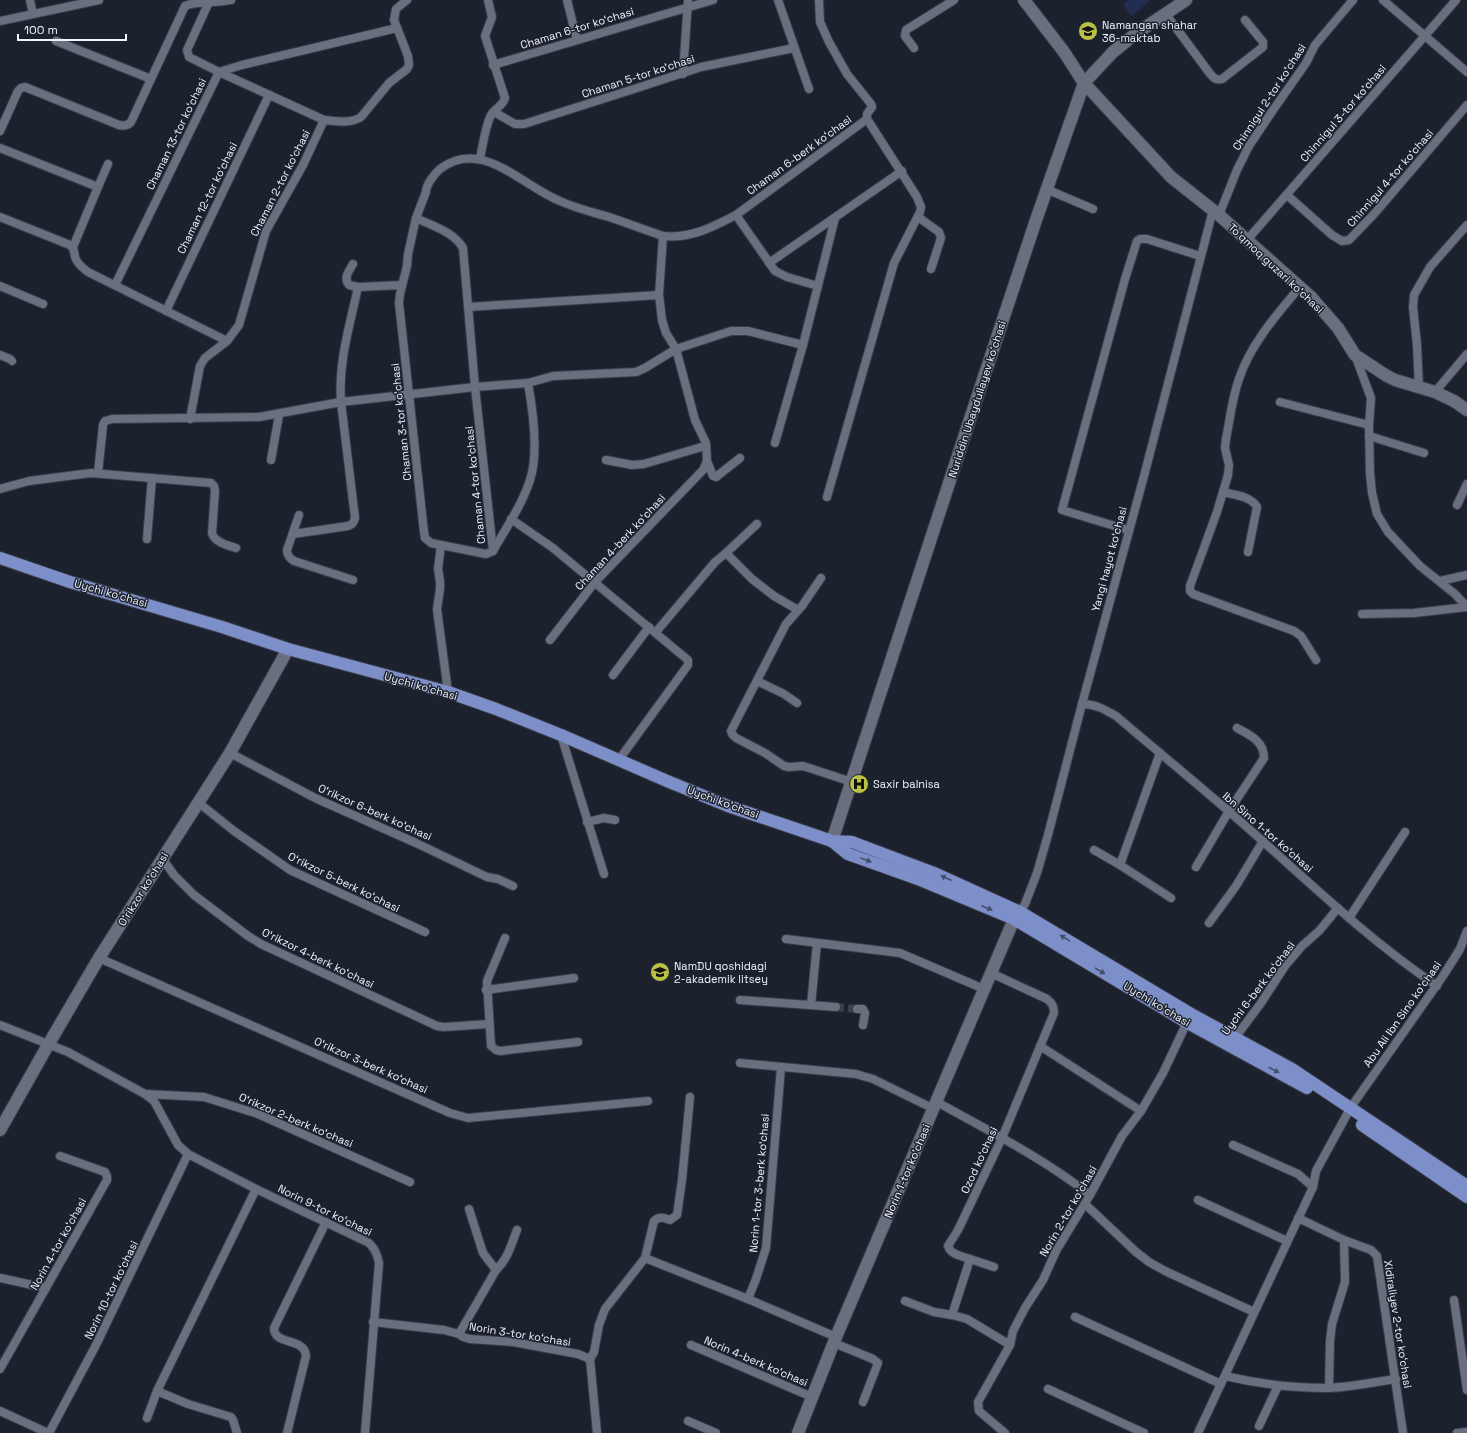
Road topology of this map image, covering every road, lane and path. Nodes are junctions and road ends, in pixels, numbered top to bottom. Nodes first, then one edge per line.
1 (30, 0) edge
2 (97, 0) edge
3 (231, 0) edge
4 (406, 0) edge
5 (488, 0) edge
6 (567, 0) edge
7 (713, 0) edge
8 (778, 0) edge
9 (819, 0) edge
10 (954, 0) edge
11 (1024, 0) edge
12 (1186, 0) edge
13 (1353, 0) edge
14 (1383, 0) edge
15 (1456, 0) edge
16 (209, 2) junction
17 (688, 3) edge
18 (1165, 13) junction
19 (33, 14) junction
20 (1245, 20) dead end
21 (0, 21) edge
22 (397, 28) junction
23 (1425, 36) junction
24 (577, 40) junction
25 (56, 41) dead end
26 (794, 48) junction
27 (914, 48) dead end
28 (493, 65) junction
29 (219, 72) junction
30 (1467, 72) edge
31 (683, 74) junction
32 (151, 79) junction
33 (1084, 83) junction
34 (809, 89) dead end
35 (269, 95) junction
36 (1467, 105) edge
37 (494, 112) junction
38 (324, 120) junction
39 (867, 120) junction
40 (0, 131) edge
41 (0, 148) edge
42 (480, 158) junction
43 (108, 164) dead end
44 (902, 171) junction
45 (98, 187) junction
46 (1046, 189) junction
47 (1287, 195) junction
48 (1093, 209) dead end
49 (1216, 213) junction
50 (736, 214) junction
51 (0, 217) edge
52 (918, 217) junction
53 (416, 218) junction
54 (835, 218) junction
55 (1467, 225) edge
56 (663, 236) junction
57 (1247, 240) junction
58 (73, 247) junction
59 (1200, 256) junction
60 (353, 264) dead end
61 (769, 264) junction
62 (930, 269) dead end
63 (115, 285) junction
64 (402, 285) junction
65 (0, 286) edge
66 (818, 286) junction
67 (358, 287) junction
68 (1300, 287) junction
69 (659, 295) junction
70 (43, 304) dead end
71 (468, 307) junction
72 (166, 310) junction
73 (227, 341) junction
74 (803, 345) junction
75 (676, 349) junction
76 (1467, 354) edge
77 (0, 355) edge
78 (1355, 355) junction
79 (12, 361) dead end
80 (528, 383) junction
81 (475, 387) junction
82 (1419, 387) junction
83 (1435, 392) junction
84 (409, 393) junction
85 (341, 402) junction
86 (1280, 402) dead end
87 (1467, 410) edge
88 (279, 415) junction
89 (190, 419) junction
90 (1369, 425) junction
91 (1369, 436) junction
92 (775, 443) dead end
93 (705, 446) junction
94 (1424, 453) dead end
95 (740, 458) dead end
96 (271, 460) dead end
97 (606, 460) dead end
98 (707, 461) junction
99 (98, 473) junction
100 (152, 478) junction
101 (1467, 484) edge
102 (0, 489) edge
103 (1223, 492) junction
104 (827, 497) dead end
105 (1457, 505) dead end
106 (299, 515) dead end
107 (511, 519) junction
108 (757, 524) dead end
109 (1128, 530) junction
110 (292, 534) junction
111 (148, 539) dead end
112 (441, 545) junction
113 (236, 548) dead end
114 (493, 551) junction
115 (1248, 552) dead end
116 (726, 553) junction
117 (0, 558) edge
118 (1467, 575) edge
119 (821, 578) dead end
120 (353, 580) dead end
121 (1440, 581) junction
122 (595, 582) junction
123 (1467, 607) edge
124 (798, 610) junction
125 (1362, 614) dead end
126 (652, 629) junction
127 (550, 640) dead end
128 (288, 649) junction
129 (1316, 660) dead end
130 (613, 675) dead end
131 (757, 681) junction
132 (448, 692) junction
133 (797, 703) dead end
134 (1082, 704) junction
135 (1237, 728) dead end
136 (561, 735) junction
137 (230, 753) junction
138 (1160, 754) junction
139 (618, 761) junction
140 (852, 782) junction
141 (199, 803) junction
142 (1229, 811) junction
143 (615, 820) dead end
144 (587, 822) junction
145 (1405, 832) dead end
146 (832, 841) junction
147 (1263, 841) junction
148 (1094, 850) dead end
149 (162, 858) junction
150 (1120, 864) junction
151 (1196, 867) dead end
152 (604, 874) dead end
153 (514, 886) dead end
154 (1171, 898) dead end
155 (1338, 908) junction
156 (1017, 916) junction
157 (1349, 918) junction
158 (1209, 922) dead end
159 (425, 932) dead end
160 (1466, 934) edge
161 (505, 938) dead end
162 (786, 939) dead end
163 (817, 943) junction
164 (99, 958) junction
165 (991, 973) junction
166 (574, 978) dead end
167 (1436, 986) junction
168 (984, 989) junction
169 (486, 990) junction
170 (740, 1000) dead end
171 (811, 1005) junction
172 (836, 1007) tunnel mouth
173 (857, 1009) dead end
174 (1189, 1018) junction
175 (489, 1024) junction
176 (0, 1025) edge
177 (863, 1025) dead end
178 (578, 1042) dead end
179 (1232, 1042) junction
180 (48, 1045) junction
181 (1040, 1046) junction
182 (740, 1063) dead end
183 (780, 1067) junction
184 (145, 1094) junction
185 (690, 1097) dead end
186 (648, 1101) dead end
187 (935, 1106) junction
188 (1141, 1111) junction
189 (1349, 1111) junction
190 (0, 1130) edge
191 (1002, 1138) junction
192 (1233, 1145) dead end
193 (188, 1154) junction
194 (60, 1156) dead end
195 (410, 1182) dead end
196 (1467, 1186) edge
197 (1313, 1187) junction
198 (256, 1189) junction
199 (1090, 1194) junction
200 (1467, 1196) edge
201 (1198, 1200) dead end
202 (1085, 1204) junction
203 (469, 1209) dead end
204 (1298, 1218) junction
205 (326, 1222) junction
206 (517, 1230) dead end
207 (1344, 1240) junction
208 (1287, 1241) junction
209 (645, 1258) junction
210 (970, 1259) junction
211 (994, 1267) dead end
212 (496, 1270) junction
213 (0, 1278) edge
214 (46, 1288) junction
215 (748, 1299) junction
216 (1454, 1300) dead end
217 (905, 1301) dead end
218 (1254, 1312) junction
219 (952, 1315) junction
220 (1075, 1317) dead end
221 (373, 1322) junction
222 (459, 1334) junction
223 (835, 1340) junction
224 (691, 1345) dead end
225 (1010, 1345) junction
226 (590, 1359) junction
227 (0, 1369) edge
228 (1225, 1376) junction
229 (1396, 1379) junction
230 (1221, 1384) junction
231 (1278, 1386) junction
232 (1329, 1388) junction
233 (1048, 1389) dead end
234 (1467, 1390) edge
235 (157, 1391) junction
236 (812, 1397) junction
237 (863, 1402) dead end
238 (0, 1411) edge
239 (147, 1418) dead end
240 (688, 1421) dead end
241 (1259, 1426) dead end
242 (1467, 1432) edge
243 (48, 1433) edge
244 (237, 1433) edge
245 (287, 1433) edge
246 (366, 1433) edge
247 (597, 1433) edge
248 (716, 1433) edge
249 (798, 1433) edge
250 (1005, 1433) edge
251 (1144, 1433) edge
252 (1198, 1433) edge
253 (1403, 1433) edge
254 (1457, 1433) edge

1 - 19 street
2 - 19 street
3 - 16 street
4 - 22 street
5 - 28 street
6 - 24 street
7 - 17 street, Chaman 6-tor koʻchasi
8 - 26 street
9 - 39 street, Chaman 6-berk koʻchasi
10 - 27 street
11 - 33 main road, To'qmoq guzari ko'chasi
12 - 18 main road, Nuriddin Ubaydullayev koʻchasi
13 - 49 street, Chinnigul 2-tor koʻchasi
14 - 23 street
15 - 23 street, Chinnigul 3-tor koʻchasi
16 - 29 street
16 - 32 street
17 - 24 street, Chaman 6-tor koʻchasi
17 - 31 street
18 - 20 street
18 - 33 main road, Nuriddin Ubaydullayev koʻchasi
19 - 21 street
22 - 29 street, Chaman 13-tor koʻchasi
22 - 38 street
23 - 30 street
23 - 47 street, Chinnigul 3-tor koʻchasi
24 - 28 street, Chaman 6-tor koʻchasi
25 - 32 street
26 - 31 street, Chaman 5-tor koʻchasi
26 - 34 street
28 - 37 street
29 - 35 street
29 - 63 street, Chaman 13-tor koʻchasi
31 - 37 street, Chaman 5-tor koʻchasi
32 - 40 street
33 - 46 main road, Nuriddin Ubaydullayev koʻchasi
33 - 49 main road, To'qmoq guzari ko'chasi
35 - 38 street
35 - 72 street, Chaman 12-tor koʻchasi
36 - 47 street, Chinnigul 4-tor koʻchasi
37 - 42 street
38 - 73 street, Chaman 2-tor koʻchasi
39 - 44 street
39 - 50 street, Chaman 6-berk koʻchasi
41 - 45 street
42 - 53 street, Chaman 3-tor koʻchasi
42 - 56 street
43 - 45 street
44 - 52 street
44 - 54 street
45 - 58 street
46 - 48 street
46 - 140 main road, Nuriddin Ubaydullayev koʻchasi
47 - 57 street, Chinnigul 3-tor koʻchasi
49 - 57 main road, To'qmoq guzari ko'chasi
49 - 59 street, Yangi hayot koʻchasi
50 - 56 street, Chaman 6-berk koʻchasi
50 - 61 street
51 - 58 street
52 - 62 street
52 - 104 street
53 - 64 street, Chaman 3-tor koʻchasi
53 - 71 street, Chaman 4-tor koʻchasi
54 - 61 street
54 - 66 street
55 - 82 street
56 - 69 street
57 - 68 main road, To'qmoq guzari ko'chasi
58 - 63 street
59 - 109 street, Yangi hayot koʻchasi
59 - 109 street
60 - 67 street
61 - 66 street
63 - 72 street
64 - 67 street
64 - 84 street, Chaman 3-tor koʻchasi
65 - 70 street
66 - 74 street
67 - 85 street
68 - 78 main road, To'qmoq guzari ko'chasi
68 - 103 street
69 - 71 street
69 - 75 street
71 - 81 street, Chaman 4-tor koʻchasi
72 - 73 street
73 - 89 street, Chaman 2-tor koʻchasi
74 - 75 street
74 - 92 street
75 - 80 street
75 - 93 street
76 - 83 street
77 - 79 street
78 - 82 main road
78 - 90 street, To'qmoq guzari ko'chasi
80 - 81 street
80 - 107 street
81 - 84 street
81 - 114 street, Chaman 4-tor koʻchasi
82 - 83 main road
83 - 87 main road
84 - 85 street
84 - 112 street, Chaman 3-tor koʻchasi
85 - 88 street
85 - 110 street
86 - 90 street
88 - 89 street
88 - 96 street
89 - 99 street
90 - 91 street, To'qmoq guzari ko'chasi
91 - 94 street
91 - 121 street, To'qmoq guzari ko'chasi
93 - 97 street
93 - 98 street
95 - 98 street
98 - 122 street, Chaman 4-berk koʻchasi
99 - 100 street
99 - 102 street
100 - 111 street
100 - 113 street
101 - 105 street
103 - 115 street
103 - 129 street
106 - 110 street
107 - 114 street
107 - 122 street
108 - 116 street
109 - 134 street, Yangi hayot koʻchasi
110 - 120 street
112 - 114 street, Chaman 4-tor koʻchasi
112 - 132 street
116 - 124 street
116 - 126 street
117 - 128 main road, Uychi ko'chasi
118 - 121 street
119 - 124 street
121 - 123 street, To'qmoq guzari ko'chasi
122 - 126 street
122 - 127 street, Chaman 4-berk koʻchasi
123 - 125 street
124 - 131 street
126 - 130 street
126 - 139 street
128 - 132 main road, Uychi ko'chasi
128 - 137 main road, Oʻrikzor koʻchasi
131 - 133 street
131 - 140 street
132 - 136 main road, Uychi ko'chasi
134 - 138 street, Ibn Sino 1-tor koʻchasi
134 - 156 street, Yangi hayot koʻchasi
135 - 142 street
136 - 139 main road, Uychi ko'chasi
136 - 144 street
137 - 141 main road, Oʻrikzor koʻchasi
137 - 153 street, Oʻrikzor 6-berk koʻchasi
138 - 142 street, Ibn Sino 1-tor koʻchasi
138 - 150 street
139 - 146 main road, Uychi ko'chasi
140 - 146 main road, Nuriddin Ubaydullayev koʻchasi
141 - 149 main road, Oʻrikzor koʻchasi
141 - 159 street, Oʻrikzor 5-berk koʻchasi
142 - 147 street, Ibn Sino 1-tor koʻchasi
142 - 151 street
143 - 144 street
144 - 152 street
145 - 157 street
146 - 156 main road, Uychi ko'chasi
147 - 155 street, Ibn Sino 1-tor koʻchasi
147 - 158 street
148 - 150 street
149 - 164 main road, Oʻrikzor koʻchasi
149 - 175 street, Oʻrikzor 4-berk koʻchasi
150 - 154 street
155 - 157 street, Ibn Sino 1-tor koʻchasi
155 - 179 street, Uychi 6-berk koʻchasi
156 - 165 main road, Norin 1-tor koʻchasi
156 - 174 main road, Uychi ko'chasi
157 - 167 street, Ibn Sino 1-tor koʻchasi
160 - 167 street, Abu Ali Ibn Sino ko'chasi
161 - 169 street
162 - 163 street
163 - 168 street
163 - 171 street
164 - 180 main road, Oʻrikzor koʻchasi
164 - 186 street, Oʻrikzor 3-berk koʻchasi
165 - 168 main road, Norin 1-tor koʻchasi
165 - 181 street, Ozod koʻchasi
166 - 169 street
167 - 189 street, Abu Ali Ibn Sino ko'chasi
168 - 187 main road, Norin 1-tor koʻchasi
169 - 175 street
170 - 171 street
171 - 172 street
173 - 177 street
174 - 179 main road, Uychi ko'chasi
174 - 188 street, Norin 2-tor koʻchasi
175 - 178 street
176 - 180 street
179 - 189 main road, Uychi ko'chasi
180 - 184 street
180 - 190 main road, Oʻrikzor koʻchasi
181 - 188 street
181 - 191 street, Ozod koʻchasi
182 - 183 street
183 - 187 street
183 - 215 street, Norin 1-tor 3-berk koʻchasi
184 - 193 street, Norin 9-tor koʻchasi
184 - 195 street, Oʻrikzor 2-berk koʻchasi
185 - 209 street
187 - 191 street
187 - 223 main road, Norin 1-tor koʻchasi
188 - 199 street, Norin 2-tor koʻchasi
189 - 196 main road, Uychi ko'chasi
189 - 197 street, Abu Ali Ibn Sino ko'chasi
189 - 200 main road, Uychi ko'chasi
191 - 199 street
191 - 210 street, Ozod koʻchasi
192 - 197 street
193 - 198 street, Norin 9-tor koʻchasi
193 - 243 street, Norin 10-tor koʻchasi
194 - 214 street, Norin 4-tor koʻchasi
197 - 204 street, Abu Ali Ibn Sino ko'chasi
198 - 205 street, Norin 9-tor koʻchasi
198 - 235 street
199 - 202 street, Norin 2-tor koʻchasi
201 - 208 street
202 - 218 street
202 - 225 street, Norin 2-tor koʻchasi
203 - 212 street
204 - 207 street, Xidiraliyev 2-tor koʻchasi
204 - 208 street, Abu Ali Ibn Sino ko'chasi
205 - 221 street, Norin 9-tor koʻchasi
205 - 245 street
206 - 212 street
207 - 229 street, Xidiraliyev 2-tor koʻchasi
207 - 232 street
208 - 218 street, Abu Ali Ibn Sino ko'chasi
209 - 215 street
209 - 226 street
210 - 211 street
210 - 219 street
212 - 222 street
213 - 214 street
214 - 227 street, Norin 4-tor koʻchasi
215 - 223 street
216 - 234 street
217 - 219 street
218 - 228 street, Abu Ali Ibn Sino ko'chasi
219 - 225 street
220 - 230 street
221 - 222 street, Norin 3-tor koʻchasi
221 - 246 street, Norin 9-tor koʻchasi
222 - 226 street, Norin 3-tor koʻchasi
223 - 236 main road, Norin 1-tor koʻchasi
223 - 237 street
224 - 236 street, Norin 4-berk koʻchasi
225 - 250 street, Norin 2-tor koʻchasi
226 - 247 street
228 - 230 street, Abu Ali Ibn Sino ko'chasi
228 - 231 street
229 - 232 street
229 - 253 street, Xidiraliyev 2-tor koʻchasi
230 - 252 street, Abu Ali Ibn Sino ko'chasi
231 - 232 street
231 - 241 street
233 - 251 street
235 - 239 street
235 - 244 street
236 - 249 main road, Norin 1-tor koʻchasi
238 - 243 street
240 - 248 street
242 - 254 street

